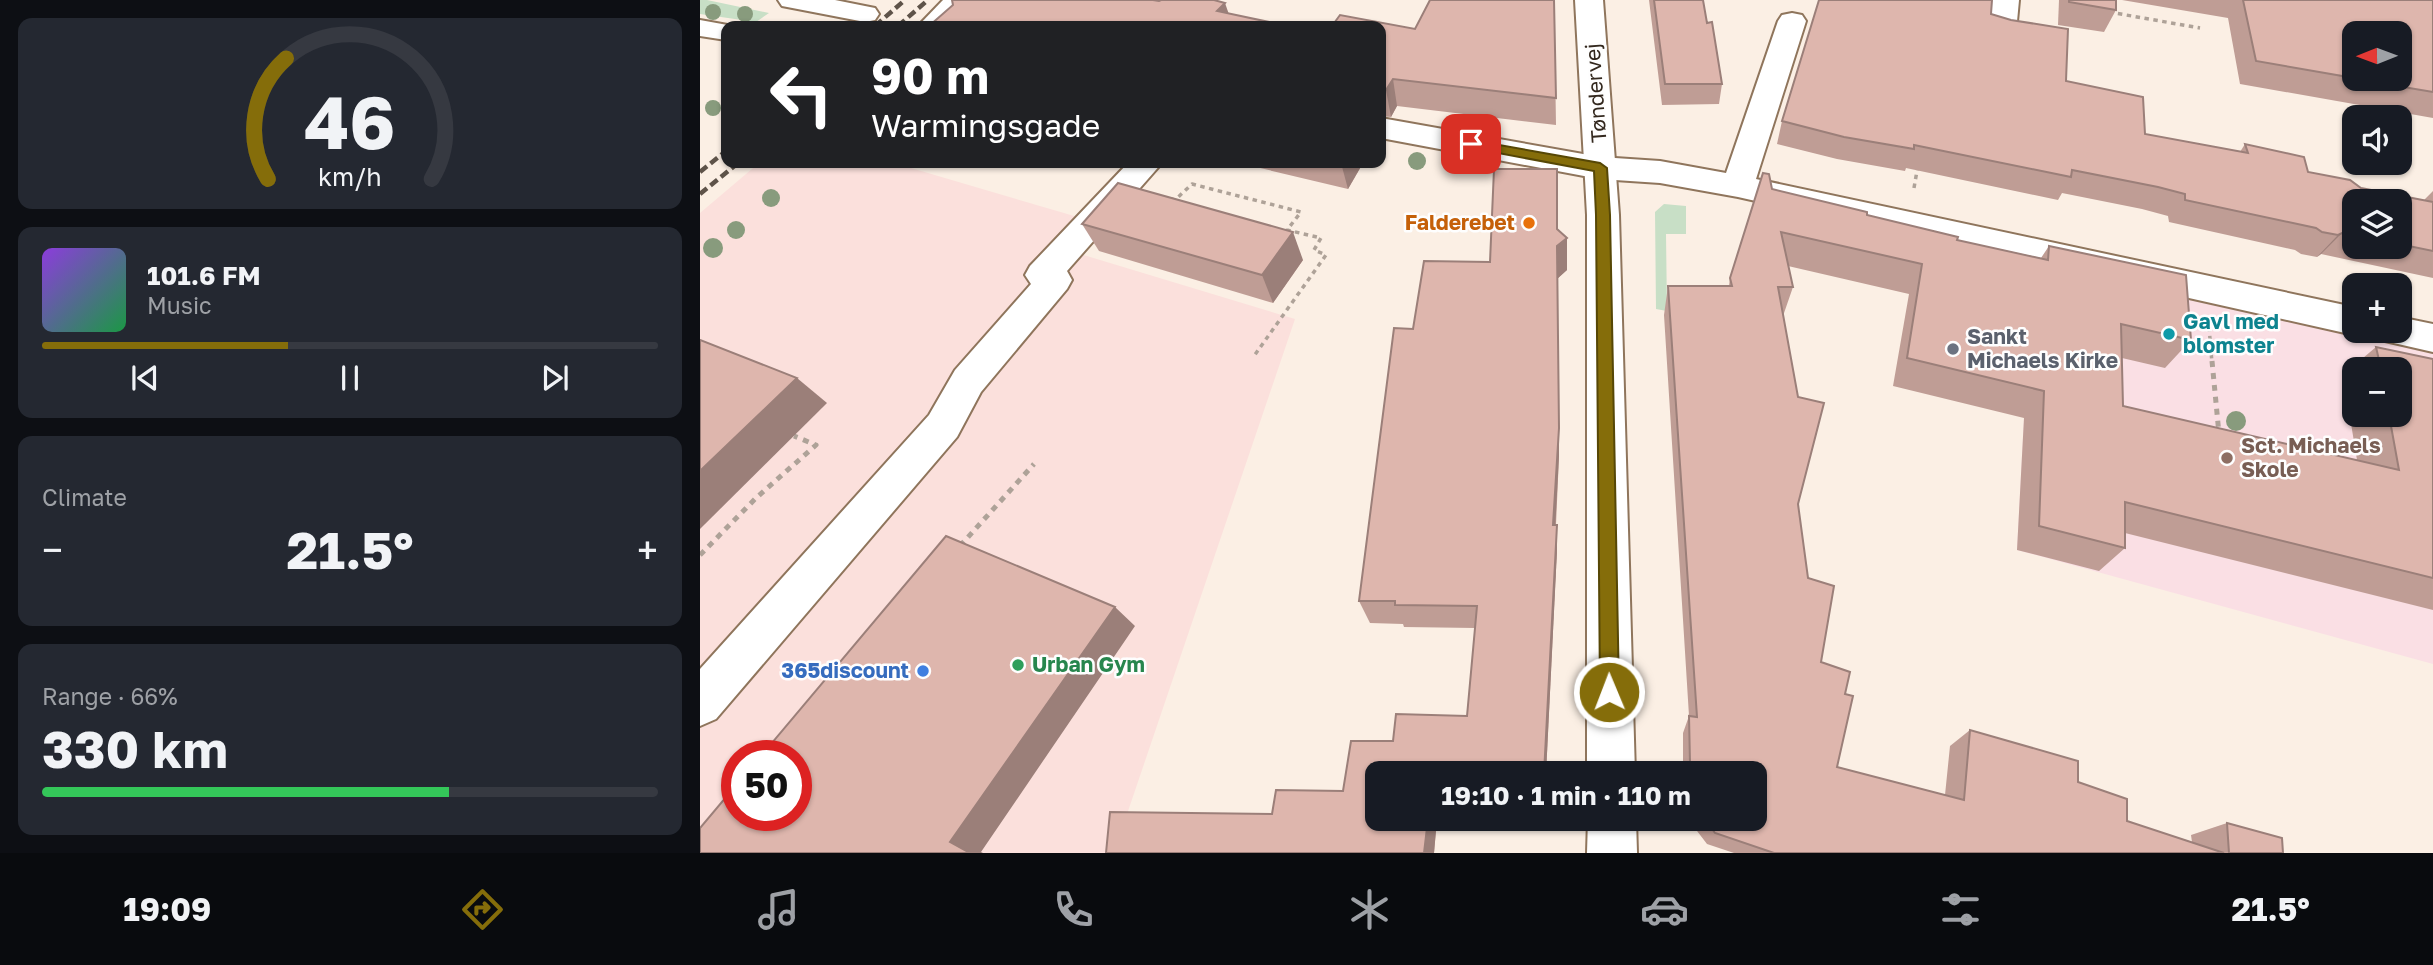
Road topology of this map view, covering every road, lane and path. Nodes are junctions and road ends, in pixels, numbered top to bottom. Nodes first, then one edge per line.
1 (792, 0) edge
2 (958, 0) edge
3 (1590, 0) edge
4 (2005, 0) edge
5 (2109, 12) edge
6 (865, 14) dead end
7 (938, 21) edge
8 (1792, 21) dead end
9 (2200, 29) dead end
10 (2002, 32) edge
11 (1386, 129) edge
12 (1919, 157) edge
13 (1141, 168) edge
14 (1151, 168) edge
15 (1600, 168) junction
16 (1738, 186) junction
17 (1907, 223) junction
18 (2206, 288) junction
19 (2342, 318) edge
20 (2412, 334) edge
21 (2433, 338) edge
22 (1254, 356) dead end
23 (2220, 435) edge
24 (794, 436) dead end
25 (1034, 464) dead end
26 (700, 555) edge
27 (953, 555) edge
28 (700, 703) edge
29 (1611, 761) edge

1 - 6 street
2 - 7 street
3 - 15 street, Tøndervej
4 - 10 street
5 - 9 path
8 - 16 street
11 - 15 street
12 - 17 path
13 - 28 street
14 - 22 path
15 - 16 street
15 - 29 street, Tøndervej
16 - 17 street
17 - 18 street
18 - 19 street
18 - 23 path
20 - 21 street
24 - 26 path
25 - 27 path

